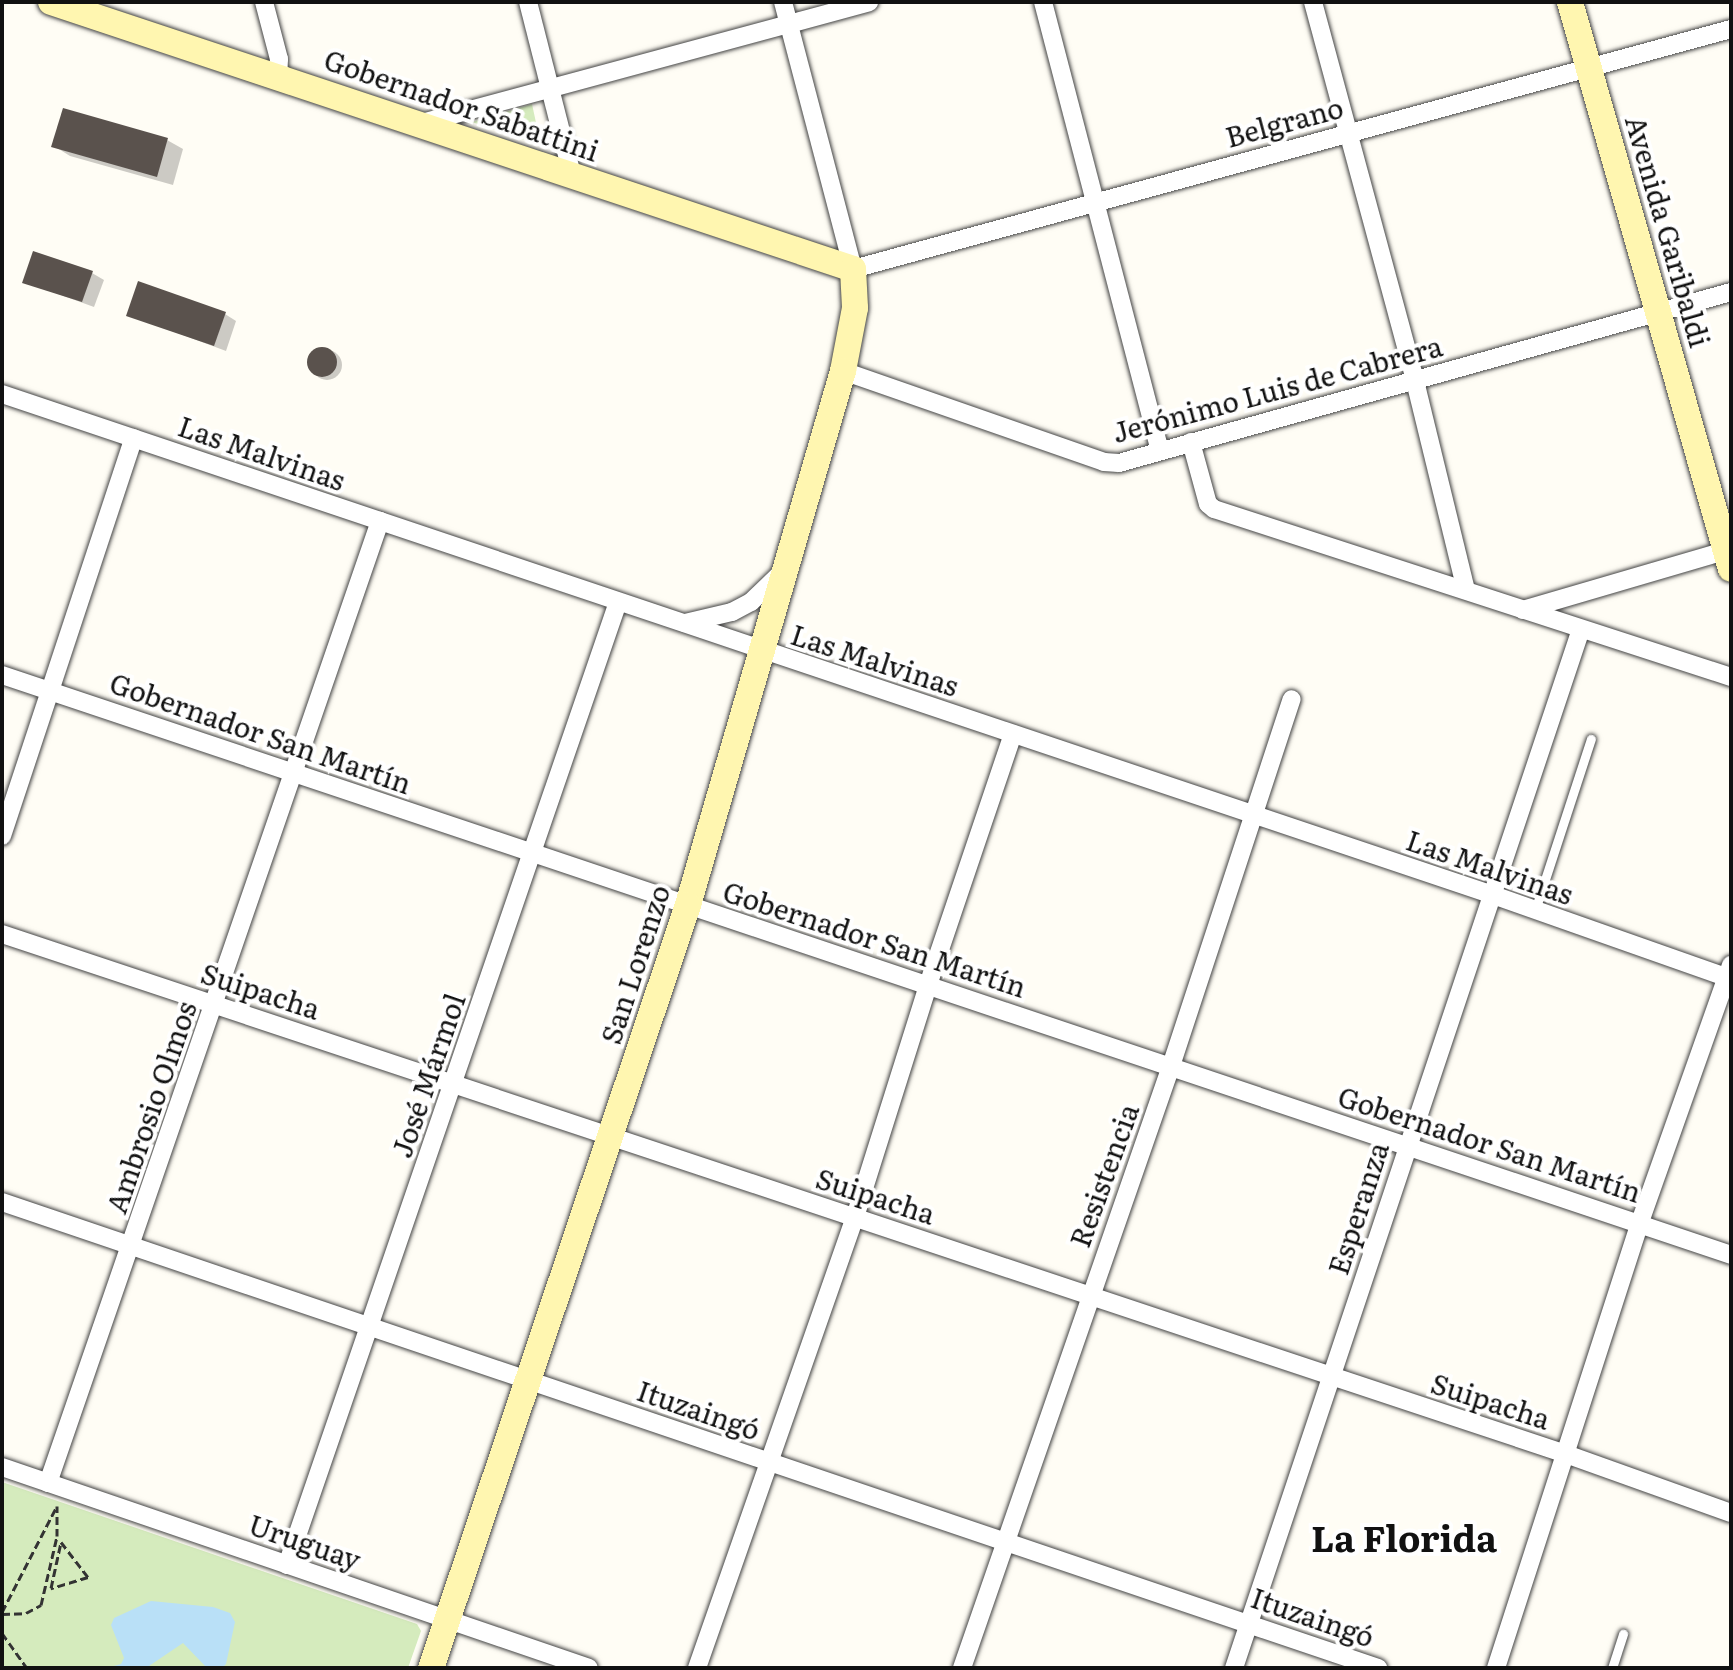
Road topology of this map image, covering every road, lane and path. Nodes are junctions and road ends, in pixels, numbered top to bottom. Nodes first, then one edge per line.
1 (51, 2) edge
2 (264, 2) edge
3 (528, 2) edge
4 (783, 2) edge
5 (869, 2) edge
6 (1043, 2) edge
7 (1313, 2) edge
8 (1570, 2) edge
9 (789, 24) junction
10 (1731, 29) edge
11 (1589, 67) junction
12 (278, 76) junction
13 (551, 88) junction
14 (422, 123) junction
15 (1348, 133) junction
16 (572, 175) junction
17 (1095, 202) junction
18 (853, 269) junction
19 (1731, 292) edge
20 (1658, 311) junction
21 (843, 371) junction
22 (1415, 381) junction
23 (2, 394) edge
24 (134, 438) junction
25 (1191, 442) junction
26 (1160, 451) junction
27 (380, 521) junction
28 (1729, 557) edge
29 (787, 566) junction
30 (1466, 590) junction
31 (618, 602) junction
32 (1523, 610) junction
33 (681, 623) junction
34 (1581, 629) junction
35 (762, 651) junction
36 (2, 675) edge
37 (1731, 677) edge
38 (49, 691) junction
39 (1292, 699) dead end
40 (1013, 734) junction
41 (1591, 739) dead end
42 (296, 774) junction
43 (7, 806) edge
44 (1254, 815) junction
45 (2, 836) edge
46 (531, 853) junction
47 (1493, 895) junction
48 (688, 905) junction
49 (1535, 910) junction
50 (2, 934) edge
51 (1729, 974) edge
52 (928, 985) junction
53 (214, 1004) junction
54 (1171, 1066) junction
55 (454, 1084) junction
56 (610, 1136) junction
57 (1408, 1145) junction
58 (2, 1202) edge
59 (855, 1217) junction
60 (1640, 1222) junction
61 (131, 1246) junction
62 (1731, 1255) edge
63 (1089, 1296) junction
64 (371, 1327) junction
65 (1331, 1376) junction
66 (530, 1381) junction
67 (1566, 1454) junction
68 (768, 1461) junction
69 (2, 1467) edge
70 (57, 1486) junction
71 (57, 1506) junction
72 (1731, 1513) edge
73 (61, 1542) joint
74 (1007, 1542) junction
75 (287, 1565) junction
76 (2, 1613) edge
77 (448, 1619) junction
78 (1249, 1624) junction
79 (2, 1633) edge
80 (1623, 1634) dead end
81 (27, 1668) edge
82 (431, 1668) edge
83 (589, 1668) edge
84 (697, 1668) edge
85 (962, 1668) edge
86 (1234, 1668) edge
87 (1378, 1668) edge
88 (1496, 1668) edge
89 (1612, 1668) edge

1 - 12 main road, Gobernador Sabattini
2 - 12 street
3 - 13 street
4 - 9 street
5 - 9 street
6 - 17 street
7 - 15 street
8 - 11 main road, Avenida Garibaldi
9 - 13 street
9 - 18 street
10 - 11 street, Belgrano
11 - 15 street, Belgrano
11 - 20 main road, Avenida Garibaldi
12 - 14 main road, Gobernador Sabattini
13 - 14 street
13 - 16 street
14 - 16 main road, Gobernador Sabattini
15 - 17 street, Belgrano
15 - 22 street
16 - 18 main road, Gobernador Sabattini
17 - 18 street, Belgrano
17 - 26 street
18 - 21 main road, San Lorenzo
19 - 20 street, Jerónimo Luis de Cabrera
20 - 22 street, Jerónimo Luis de Cabrera
20 - 28 main road, Avenida Garibaldi
21 - 26 street, Jerónimo Luis de Cabrera
21 - 29 main road, San Lorenzo
22 - 25 street, Jerónimo Luis de Cabrera
22 - 30 street
23 - 24 street, Las Malvinas
24 - 27 street, Las Malvinas
24 - 38 street
25 - 26 street, Jerónimo Luis de Cabrera
25 - 30 street
27 - 31 street, Las Malvinas
27 - 42 street, Ambrosio Olmos
28 - 32 street
29 - 33 street
29 - 35 main road, San Lorenzo
30 - 32 street
31 - 33 street, Las Malvinas
31 - 46 street, José Mármol
32 - 34 street
33 - 35 street, Las Malvinas
34 - 37 street
34 - 47 street, Esperanza
35 - 40 street, Las Malvinas
35 - 48 main road, San Lorenzo
36 - 38 street, Gobernador San Martín
38 - 42 street, Gobernador San Martín
38 - 43 street
39 - 44 street, Resistencia
40 - 44 street, Las Malvinas
40 - 52 street
41 - 49 lane
42 - 46 street, Gobernador San Martín
42 - 53 street, Ambrosio Olmos
43 - 45 street
44 - 47 street, Las Malvinas
44 - 54 street, Resistencia
46 - 48 street, Gobernador San Martín
46 - 55 street, José Mármol
47 - 49 street, Las Malvinas
47 - 57 street, Esperanza
48 - 52 street, Gobernador San Martín
48 - 56 main road, San Lorenzo
49 - 51 street, Las Malvinas
50 - 53 street, Suipacha
51 - 60 street
52 - 54 street, Gobernador San Martín
52 - 59 street
53 - 55 street, Suipacha
53 - 61 street, Ambrosio Olmos
54 - 57 street, Gobernador San Martín
54 - 63 street, Resistencia
55 - 56 street, Suipacha
55 - 64 street, José Mármol
56 - 59 street, Suipacha
56 - 66 main road, San Lorenzo
57 - 60 street, Gobernador San Martín
57 - 65 street, Esperanza
58 - 61 street, Ituzaingó
59 - 63 street, Suipacha
59 - 68 street
60 - 62 street, Gobernador San Martín
60 - 67 street
61 - 64 street, Ituzaingó
61 - 70 street, Ambrosio Olmos
63 - 65 street, Suipacha
63 - 74 street, Resistencia
64 - 66 street, Ituzaingó
64 - 75 street, José Mármol
65 - 67 street, Suipacha
65 - 78 street, Esperanza
66 - 68 street, Ituzaingó
66 - 77 main road, San Lorenzo
67 - 72 street, Suipacha
67 - 88 street
68 - 74 street, Ituzaingó
68 - 84 street
69 - 70 street, Uruguay
70 - 71 path
70 - 75 street, Uruguay
71 - 76 path
71 - 76 path
73 - 73 path
74 - 78 street, Ituzaingó
74 - 85 street, Resistencia
75 - 77 street, Uruguay
77 - 82 main road, San Lorenzo
77 - 83 street, Uruguay
78 - 86 street, Esperanza
78 - 87 street, Ituzaingó
79 - 81 path
80 - 89 lane

